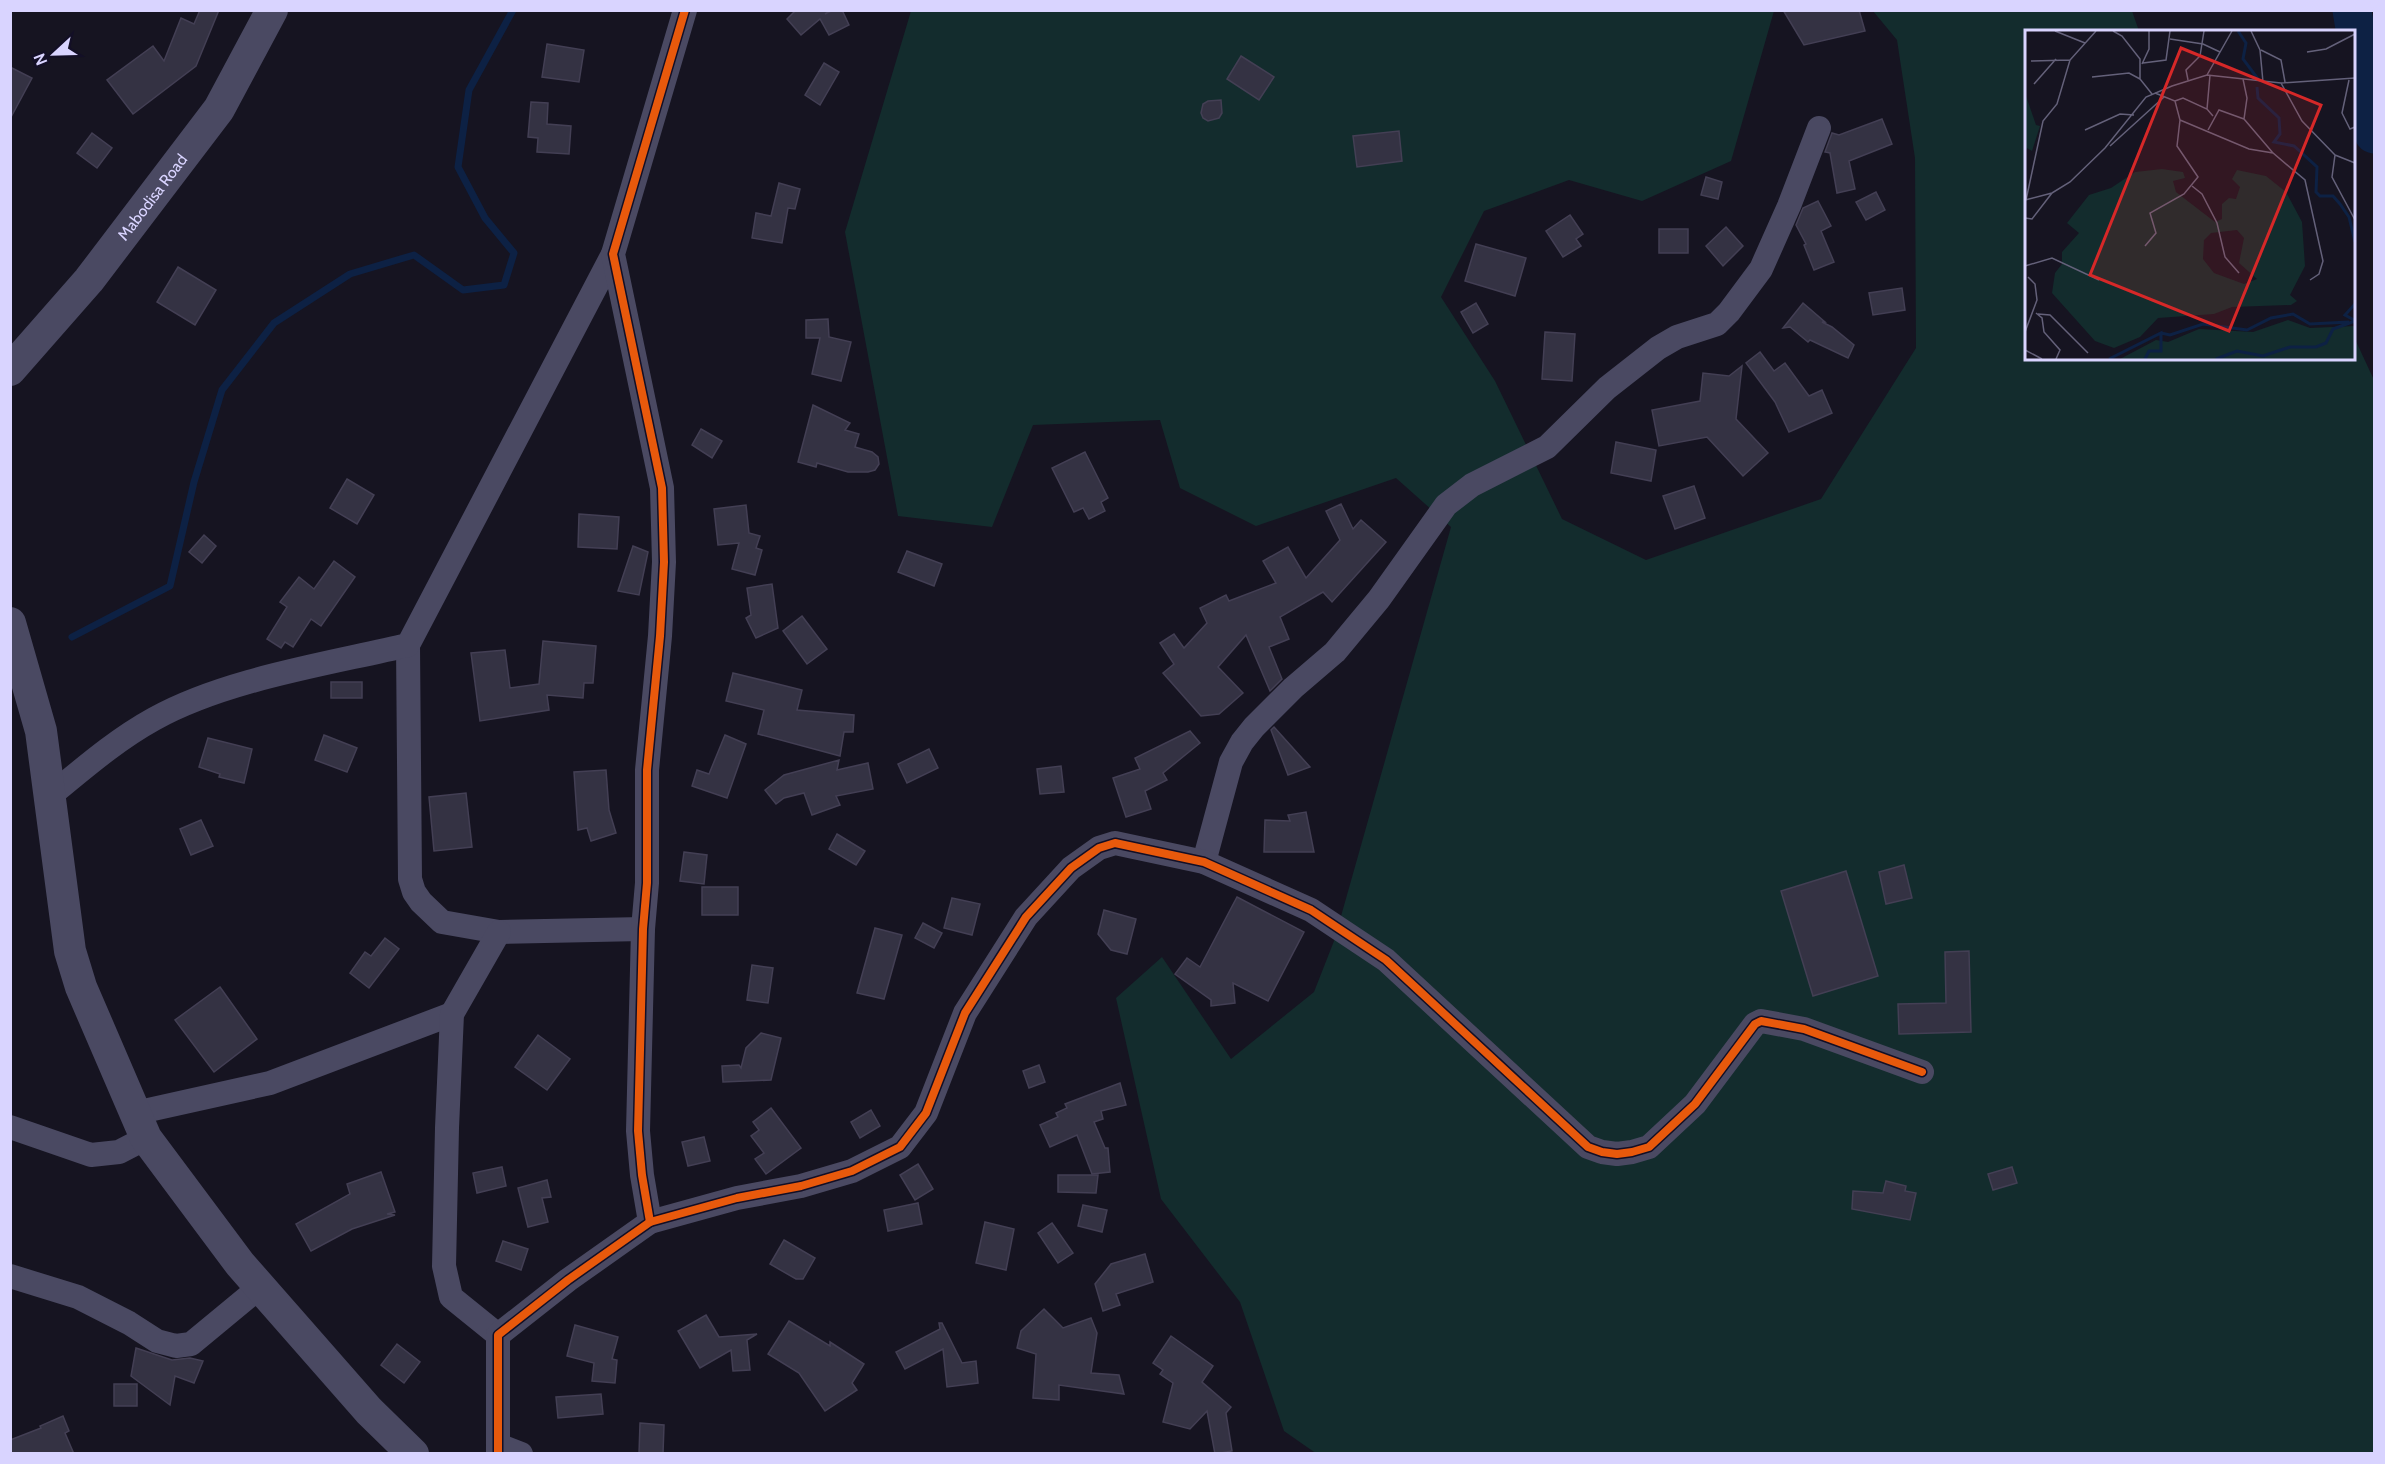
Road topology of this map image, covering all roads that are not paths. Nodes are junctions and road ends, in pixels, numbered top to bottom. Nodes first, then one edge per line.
1 (272, 10) edge
2 (685, 10) edge
3 (1820, 128) dead end
4 (613, 254) junction
5 (10, 370) edge
6 (10, 623) edge
7 (408, 645) junction
8 (51, 795) junction
9 (1204, 862) junction
10 (643, 929) junction
11 (499, 932) junction
12 (452, 1014) junction
13 (1922, 1072) dead end
14 (140, 1125) junction
15 (10, 1127) edge
16 (650, 1222) junction
17 (10, 1276) edge
18 (260, 1287) junction
19 (498, 1335) junction
20 (498, 1449) edge
21 (412, 1454) edge
22 (521, 1454) edge

1 - 5 street, Mabodisa Road
2 - 4 street
3 - 9 street
4 - 7 street
4 - 10 street
6 - 8 street
7 - 8 street
7 - 11 street
8 - 14 street
9 - 13 street
9 - 16 street
10 - 11 street
10 - 16 street
11 - 12 street
12 - 14 street
12 - 19 street
14 - 15 street
14 - 18 street
16 - 19 street
17 - 18 street
18 - 21 street
19 - 20 street
20 - 22 street

